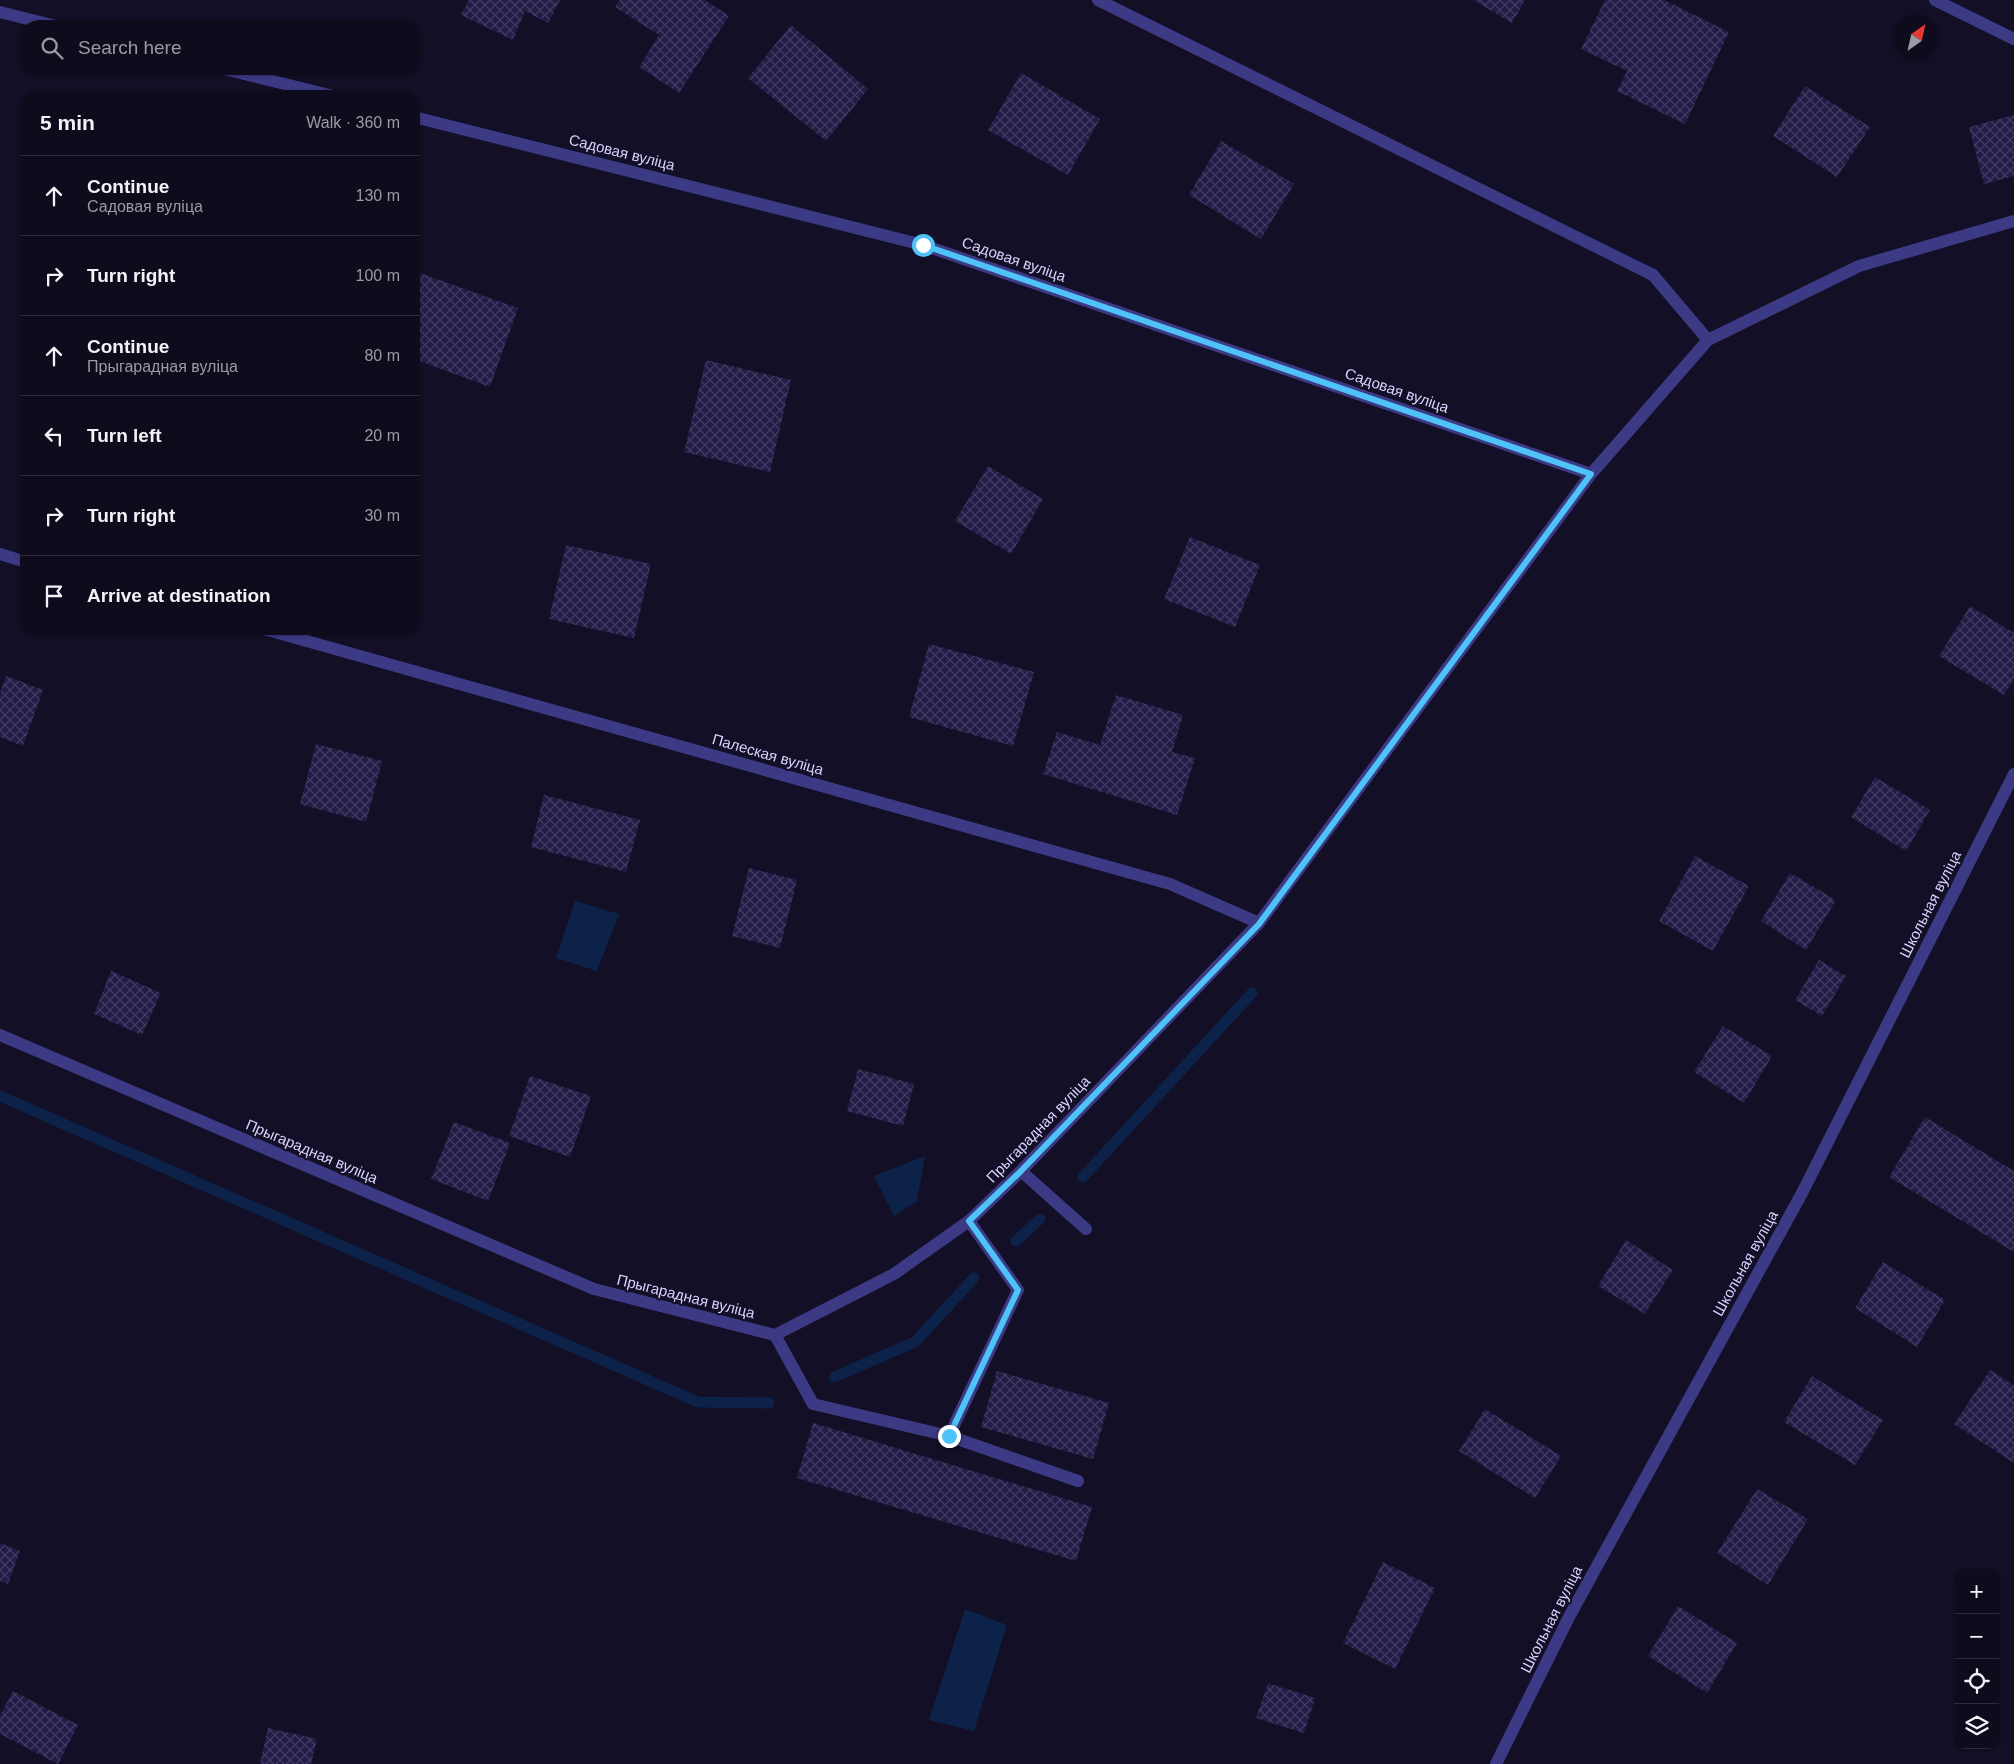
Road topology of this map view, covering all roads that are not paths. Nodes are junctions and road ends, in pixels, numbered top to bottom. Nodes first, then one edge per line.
1 (1098, 0) edge
2 (1935, 0) edge
3 (0, 12) edge
4 (32, 20) edge
5 (2014, 39) edge
6 (248, 75) edge
7 (309, 90) edge
8 (420, 118) edge
9 (2014, 221) edge
10 (1708, 340) junction
11 (1591, 474) junction
12 (0, 554) edge
13 (20, 560) edge
14 (285, 635) edge
15 (2014, 774) edge
16 (1259, 924) junction
17 (0, 1035) edge
18 (1021, 1171) junction
19 (969, 1221) junction
20 (1086, 1229) dead end
21 (775, 1335) junction
22 (949, 1436) junction
23 (1078, 1481) dead end
24 (1496, 1764) edge

1 - 10 street
2 - 5 street
3 - 4 street
6 - 7 street
8 - 11 street, Садовая вуліца
9 - 10 street
10 - 11 street, Прыгарадная вуліца
11 - 16 street, Прыгарадная вуліца
12 - 13 street
14 - 16 street, Палеская вуліца
15 - 24 street, Школьная вуліца
16 - 18 street, Прыгарадная вуліца
17 - 21 street, Прыгарадная вуліца
18 - 19 street, Прыгарадная вуліца
18 - 20 street
19 - 21 street, Прыгарадная вуліца
19 - 22 street
21 - 22 street
22 - 23 street

